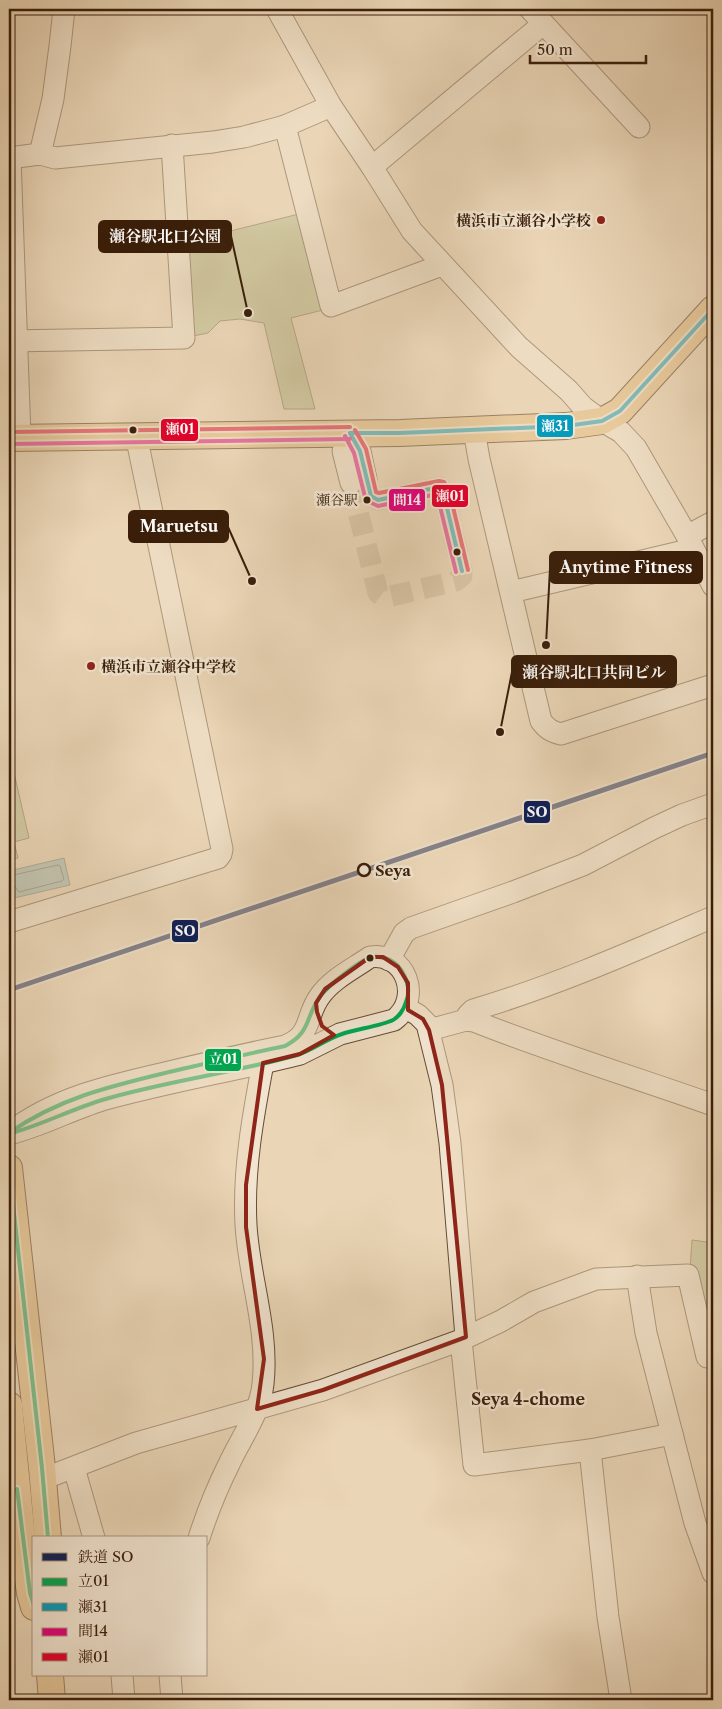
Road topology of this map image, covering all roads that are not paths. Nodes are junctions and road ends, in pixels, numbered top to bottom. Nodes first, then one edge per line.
1 (64, 9) edge
2 (276, 9) edge
3 (537, 16) edge
4 (331, 106) junction
5 (285, 126) junction
6 (639, 127) dead end
7 (172, 145) junction
8 (40, 154) junction
9 (9, 158) edge
10 (372, 167) junction
11 (442, 265) junction
12 (713, 309) edge
13 (13, 341) edge
14 (602, 421) junction
15 (474, 430) junction
16 (350, 432) junction
17 (136, 435) junction
18 (15, 438) edge
19 (359, 481) tunnel mouth
20 (713, 522) edge
21 (690, 542) junction
22 (713, 586) edge
23 (511, 592) junction
24 (713, 685) edge
25 (713, 804) edge
26 (713, 917) edge
27 (9, 922) edge
28 (389, 960) junction
29 (316, 1003) junction
30 (406, 1008) junction
31 (466, 1020) junction
32 (429, 1030) junction
33 (340, 1034) junction
34 (263, 1063) junction
35 (713, 1106) edge
36 (9, 1133) edge
37 (9, 1168) edge
38 (13, 1249) edge
39 (637, 1276) junction
40 (9, 1291) edge
41 (463, 1338) junction
42 (713, 1356) edge
43 (9, 1405) edge
44 (257, 1409) junction
45 (672, 1434) junction
46 (590, 1450) junction
47 (74, 1468) junction
48 (35, 1474) junction
49 (13, 1495) edge
50 (35, 1536) edge
51 (48, 1536) edge
52 (93, 1536) edge
53 (199, 1536) edge
54 (713, 1573) edge
55 (32, 1600) edge
56 (50, 1676) edge
57 (122, 1676) edge
58 (170, 1676) edge
59 (52, 1700) edge
60 (124, 1700) edge
61 (172, 1700) edge
62 (621, 1700) edge

1 - 8 street
2 - 4 street
3 - 6 street
3 - 10 street
4 - 5 street
4 - 10 street
5 - 7 street
5 - 11 street
7 - 8 street
7 - 13 street
8 - 9 street
9 - 13 street
10 - 11 street
11 - 14 street
12 - 14 main road
13 - 18 street
14 - 15 main road
14 - 21 street
15 - 16 main road
15 - 23 street
16 - 17 main road
16 - 19 street
17 - 18 main road
17 - 27 street
20 - 21 street
21 - 22 street
21 - 23 street
23 - 24 street
25 - 28 street
26 - 31 street
28 - 29 street
28 - 30 street
29 - 33 street
29 - 36 street
30 - 32 street
30 - 33 street
31 - 32 street
31 - 35 street
32 - 41 street
33 - 34 street
34 - 36 street
34 - 44 street
37 - 38 main road
38 - 48 main road
39 - 41 street
39 - 42 street
39 - 45 street
40 - 48 main road
41 - 44 street
41 - 46 street
43 - 49 main road
44 - 47 street
44 - 53 street
45 - 46 street
45 - 54 street
46 - 62 street
47 - 48 street
47 - 52 street
48 - 50 main road
48 - 51 main road
49 - 55 main road
56 - 59 main road
57 - 60 street
58 - 61 street

